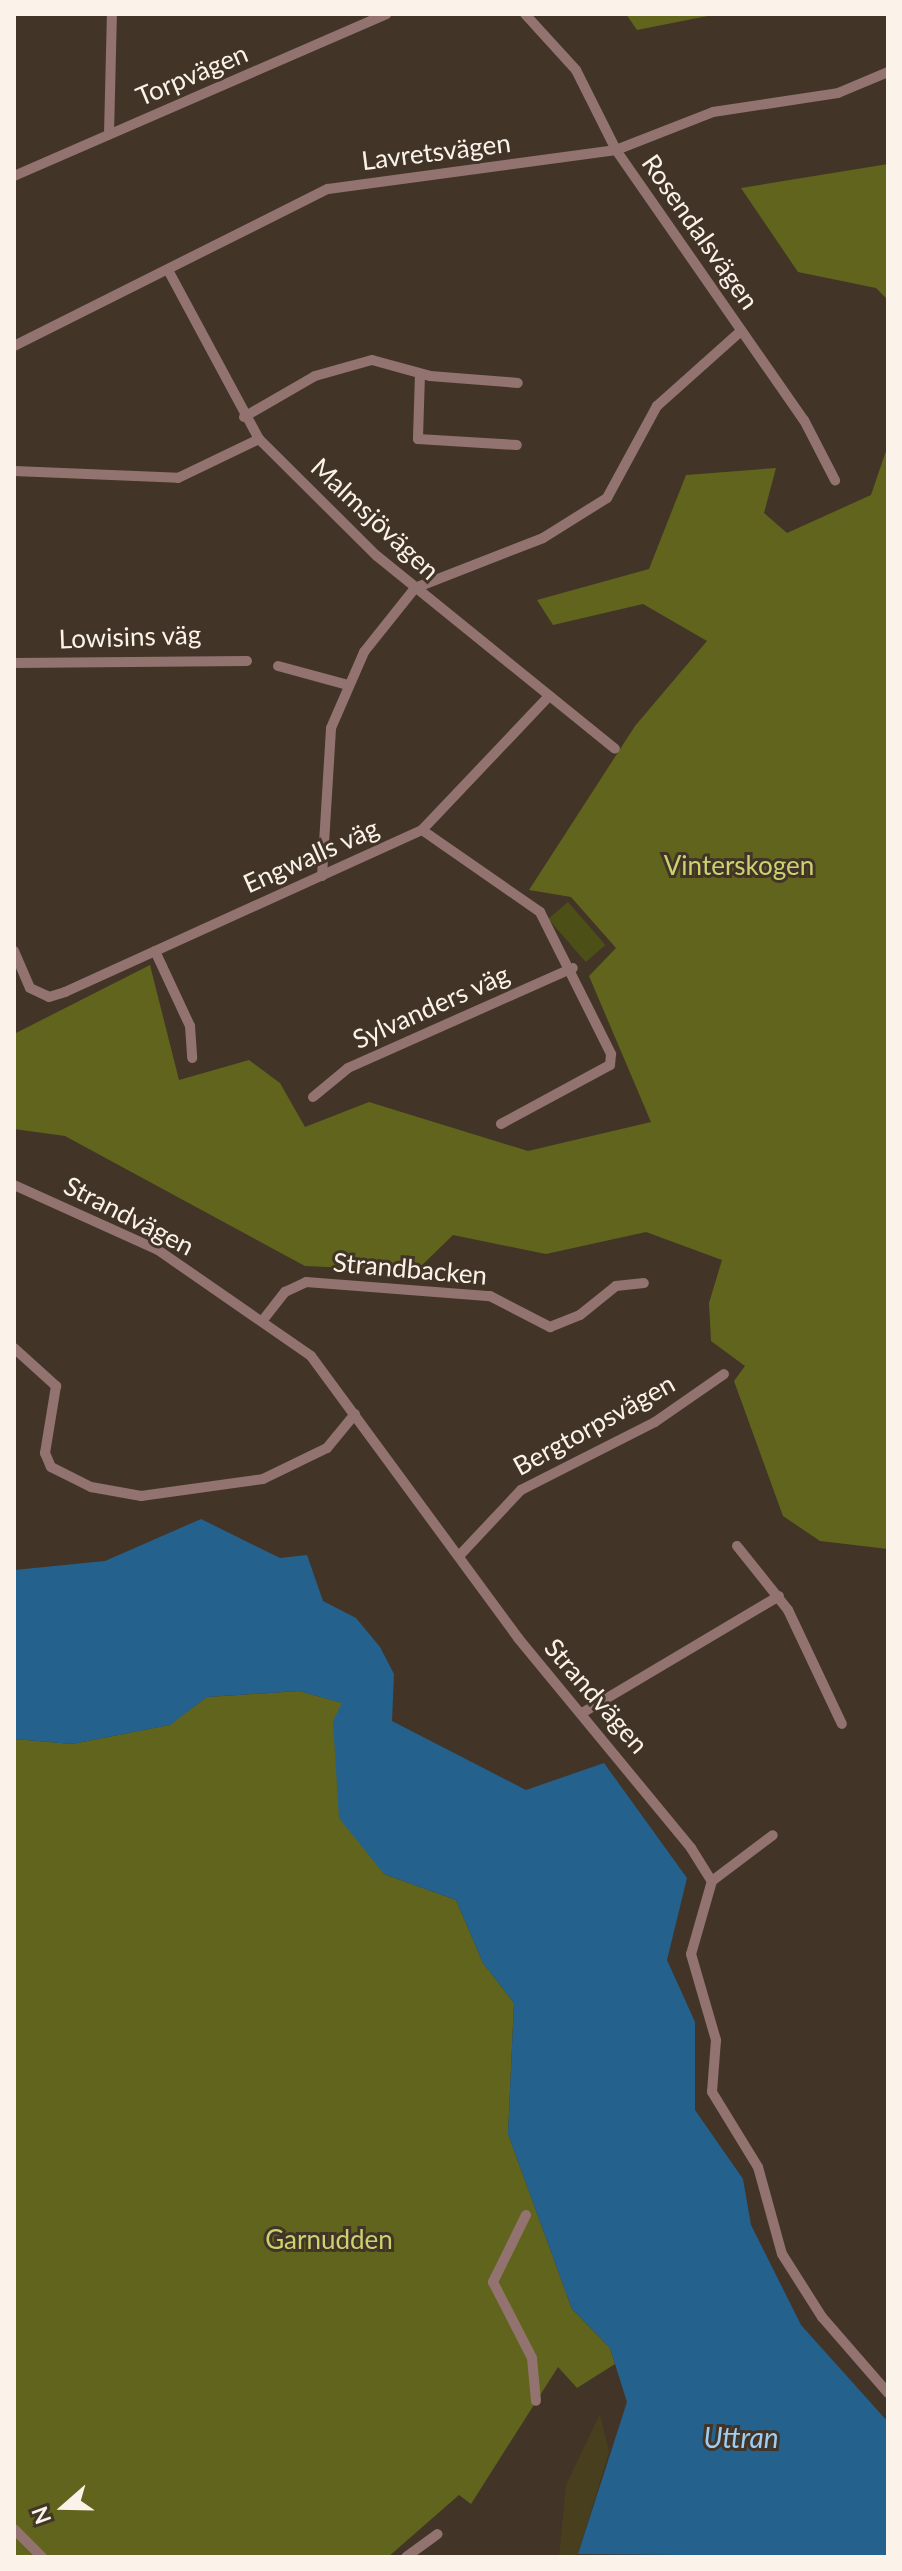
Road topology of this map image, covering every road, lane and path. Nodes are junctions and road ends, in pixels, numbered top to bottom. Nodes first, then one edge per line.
1 (112, 14) edge
2 (386, 14) edge
3 (525, 14) edge
4 (888, 72) edge
5 (109, 134) junction
6 (616, 150) junction
7 (14, 176) edge
8 (168, 270) junction
9 (741, 331) junction
10 (14, 346) edge
11 (420, 374) junction
12 (518, 383) dead end
13 (244, 417) junction
14 (259, 439) junction
15 (517, 445) dead end
16 (14, 471) edge
17 (835, 480) dead end
18 (415, 588) junction
19 (247, 661) dead end
20 (14, 663) edge
21 (278, 666) dead end
22 (348, 685) junction
23 (549, 696) junction
24 (615, 749) dead end
25 (422, 830) junction
26 (322, 876) junction
27 (14, 951) edge
28 (155, 951) junction
29 (573, 968) junction
30 (192, 1058) dead end
31 (313, 1097) dead end
32 (501, 1124) dead end
33 (14, 1185) edge
34 (644, 1283) dead end
35 (263, 1320) junction
36 (14, 1348) edge
37 (724, 1374) dead end
38 (355, 1414) junction
39 (737, 1546) dead end
40 (459, 1556) junction
41 (779, 1596) junction
42 (582, 1713) junction
43 (842, 1724) dead end
44 (773, 1835) dead end
45 (712, 1881) junction
46 (526, 2215) dead end
47 (888, 2393) edge
48 (536, 2401) dead end
49 (14, 2529) edge
50 (438, 2534) dead end
51 (42, 2557) edge
52 (406, 2557) edge

1 - 5 street
2 - 5 street, Torpvägen
3 - 6 street, Rosendalsvägen
4 - 6 street, Lavretsvägen
5 - 7 street, Torpvägen
6 - 8 street, Lavretsvägen
6 - 9 street, Rosendalsvägen
8 - 10 street, Lavretsvägen
8 - 13 street, Malmsjövägen
9 - 17 street, Rosendalsvägen
9 - 18 street
11 - 12 street
11 - 13 street
11 - 15 street
13 - 14 street, Malmsjövägen
14 - 16 street
14 - 18 street, Malmsjövägen
18 - 22 street
18 - 23 street, Malmsjövägen
19 - 20 street, Lowisins väg
21 - 22 street
22 - 26 street
23 - 24 street, Malmsjövägen
23 - 25 street, Engwalls väg
25 - 26 street, Engwalls väg
25 - 29 street
26 - 28 street, Engwalls väg
27 - 28 street, Engwalls väg
28 - 30 street
29 - 31 street, Sylvanders väg
29 - 32 street
33 - 35 street, Strandvägen
34 - 35 street, Strandbacken
35 - 38 street, Strandvägen
36 - 38 street
37 - 40 street, Bergtorpsvägen
38 - 40 street, Strandvägen
39 - 41 street
40 - 42 street, Strandvägen
41 - 42 street
41 - 43 street
42 - 45 street, Strandvägen
44 - 45 street
45 - 47 street
46 - 48 street
49 - 51 street
50 - 52 street

